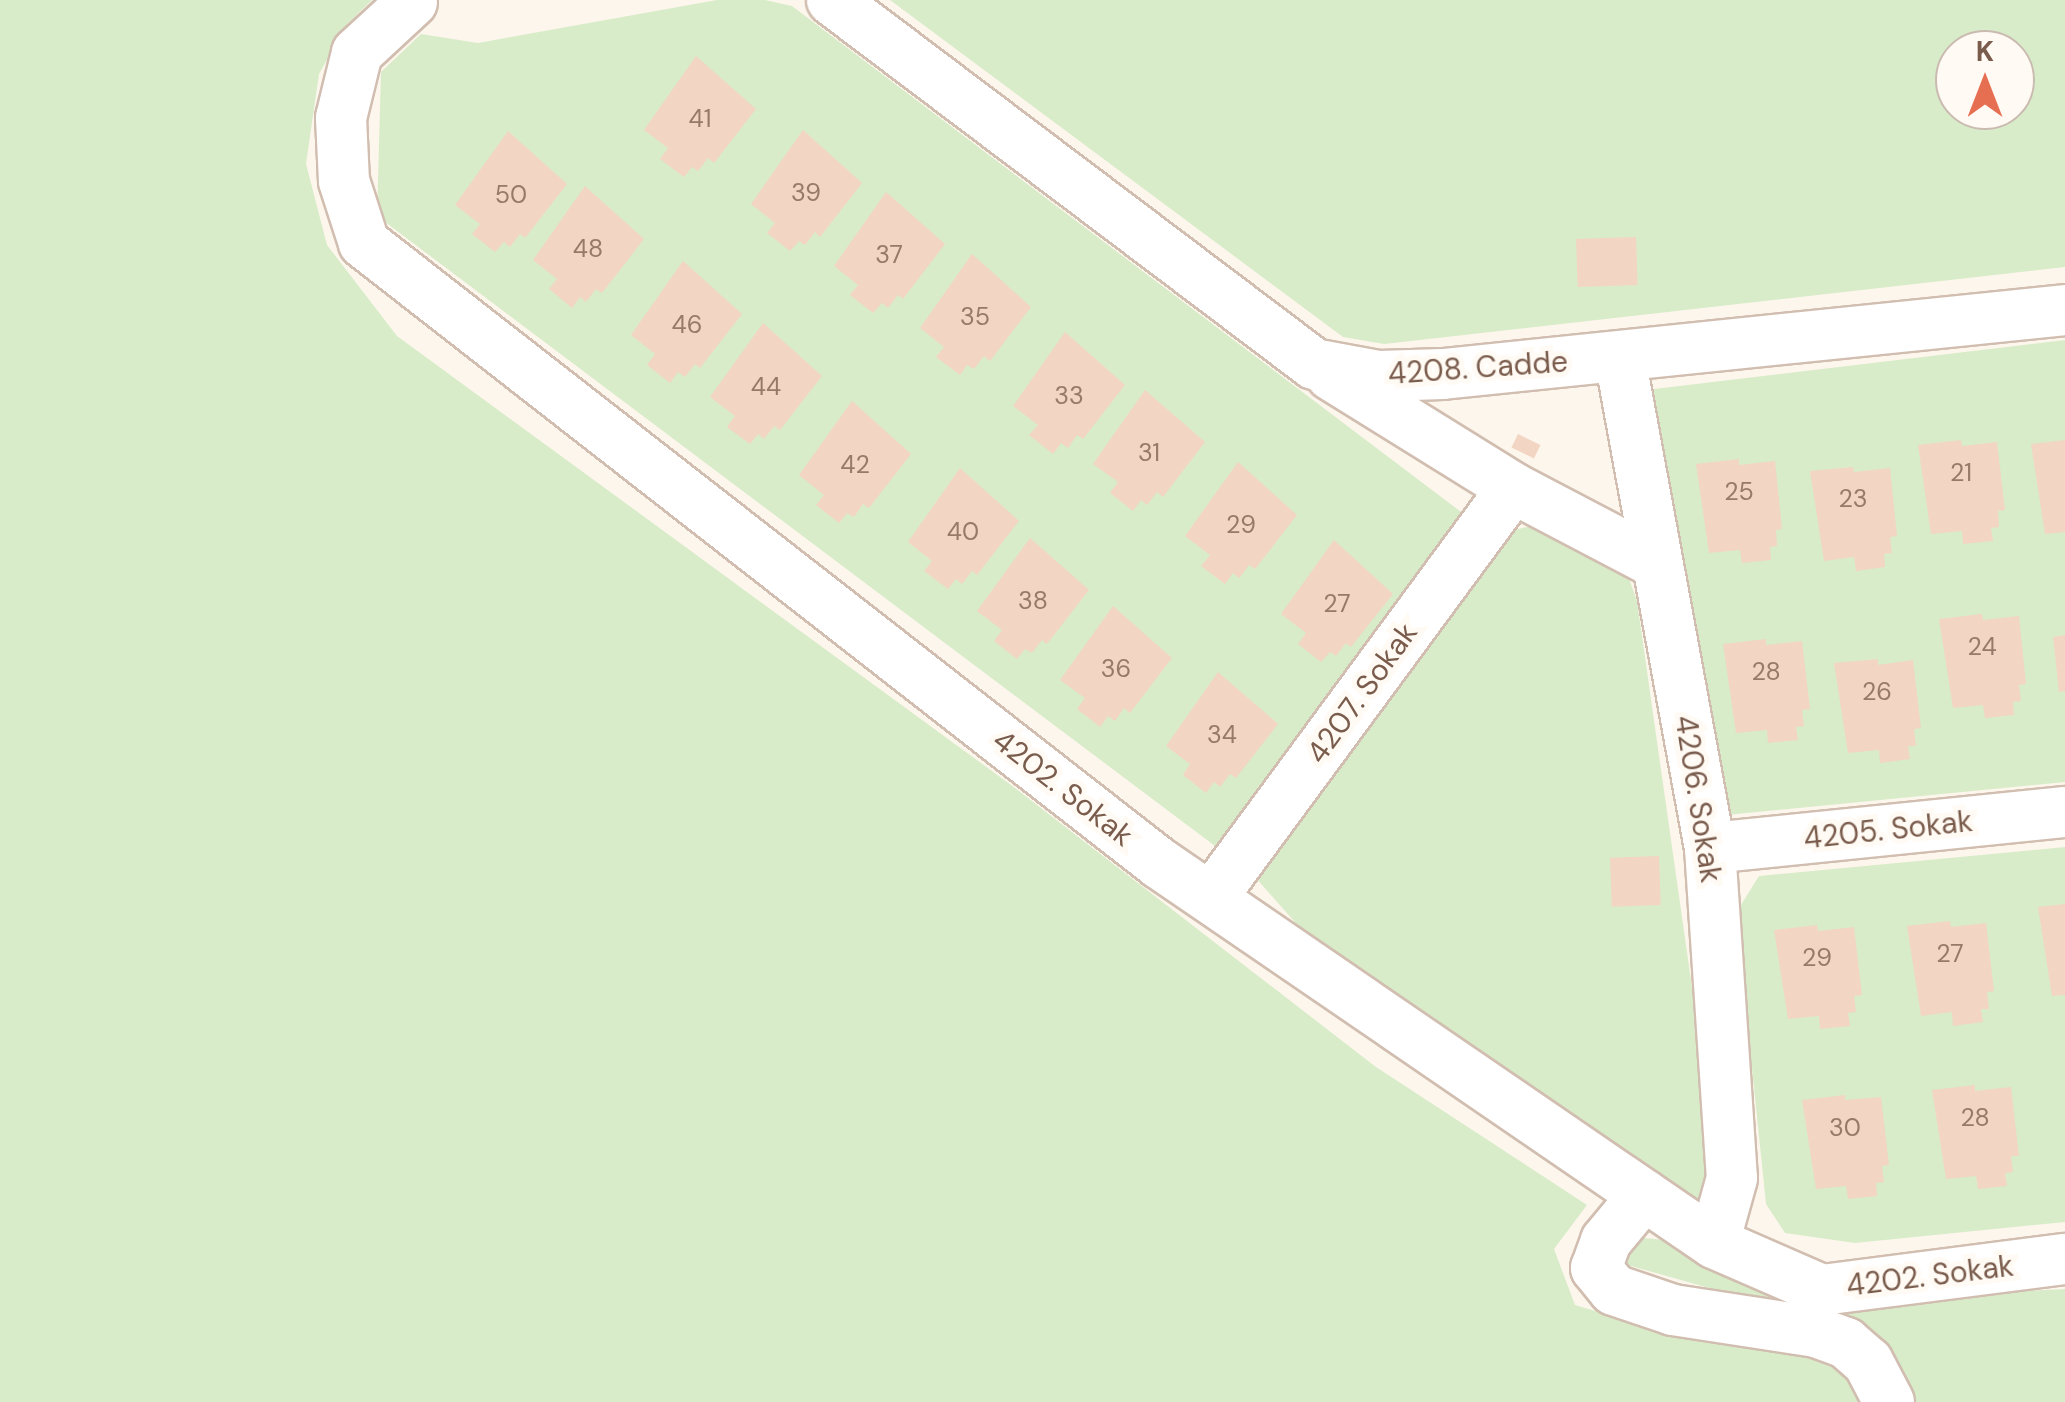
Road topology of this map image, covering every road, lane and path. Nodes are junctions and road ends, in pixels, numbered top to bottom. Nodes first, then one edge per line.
1 (832, 0) edge
2 (418, 1) edge
3 (2065, 310) edge
4 (1620, 358) junction
5 (1314, 364) junction
6 (1512, 488) junction
7 (1656, 564) junction
8 (2065, 812) edge
9 (1710, 848) junction
10 (1211, 898) junction
11 (1644, 1195) junction
12 (1714, 1243) junction
13 (2065, 1259) edge
14 (1889, 1402) edge

1 - 5 street, 4208. Cadde
2 - 10 street, 4202. Sokak
3 - 4 street, 4208. Cadde
4 - 5 street, 4208. Cadde
4 - 7 street, 4206. Sokak
5 - 6 street
6 - 7 street
6 - 10 street, 4207. Sokak
7 - 9 street, 4206. Sokak
8 - 9 street, 4205. Sokak
9 - 12 street, 4206. Sokak
10 - 11 street, 4202. Sokak
11 - 12 street, 4202. Sokak
11 - 14 street
12 - 13 street, 4202. Sokak

